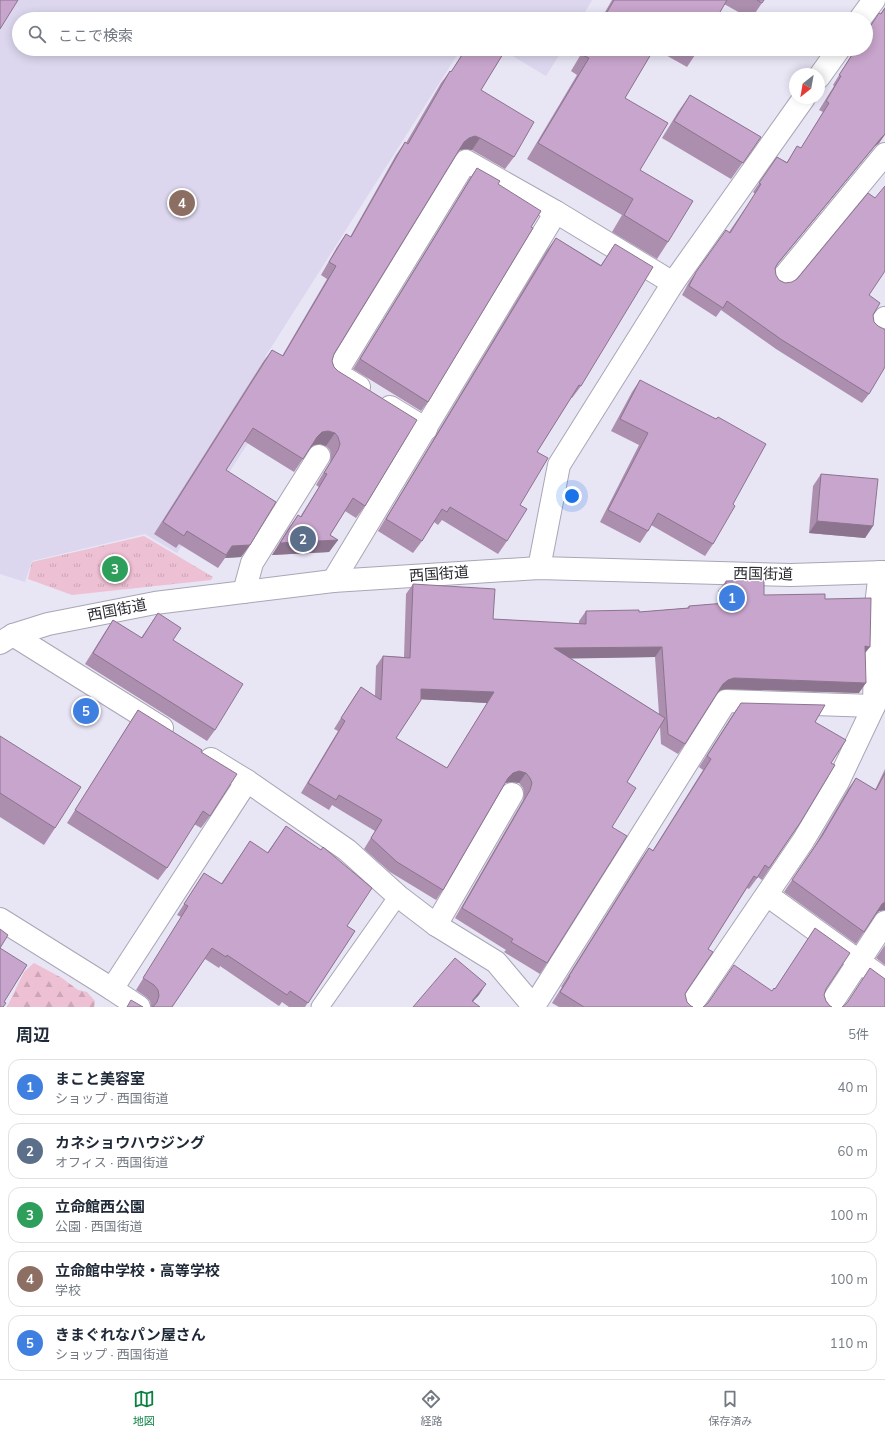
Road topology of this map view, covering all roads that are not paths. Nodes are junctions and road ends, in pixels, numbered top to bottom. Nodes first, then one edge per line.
1 (874, 0) edge
2 (865, 12) edge
3 (834, 56) edge
4 (825, 69) edge
5 (800, 104) edge
6 (885, 154) edge
7 (556, 212) junction
8 (781, 280) edge
9 (673, 283) junction
10 (426, 429) junction
11 (319, 456) dead end
12 (539, 568) junction
13 (883, 572) edge
14 (333, 581) junction
15 (244, 592) junction
16 (7, 639) edge
17 (874, 706) junction
18 (247, 781) junction
19 (512, 794) dead end
20 (767, 895) junction
21 (398, 896) junction
22 (0, 919) edge
23 (885, 922) edge
24 (436, 925) junction
25 (859, 961) junction
26 (885, 980) edge
27 (112, 989) junction
28 (139, 1007) edge
29 (320, 1007) edge
30 (534, 1007) edge
31 (690, 1007) edge
32 (829, 1007) edge

1 - 2 street
3 - 4 street
5 - 9 street
6 - 8 street
7 - 9 street
7 - 10 street
7 - 10 street
9 - 12 street
10 - 14 street
11 - 15 street
12 - 13 street, 西国街道
12 - 14 street, 西国街道
13 - 17 street
14 - 15 street, 西国街道
15 - 16 street, 西国街道
16 - 18 street
17 - 20 street
17 - 30 street
18 - 21 street
18 - 27 street
19 - 24 street
20 - 25 street
20 - 31 street
21 - 24 street
21 - 29 lane
22 - 27 street
23 - 25 street
24 - 30 street
25 - 26 street
25 - 32 street
27 - 28 street

